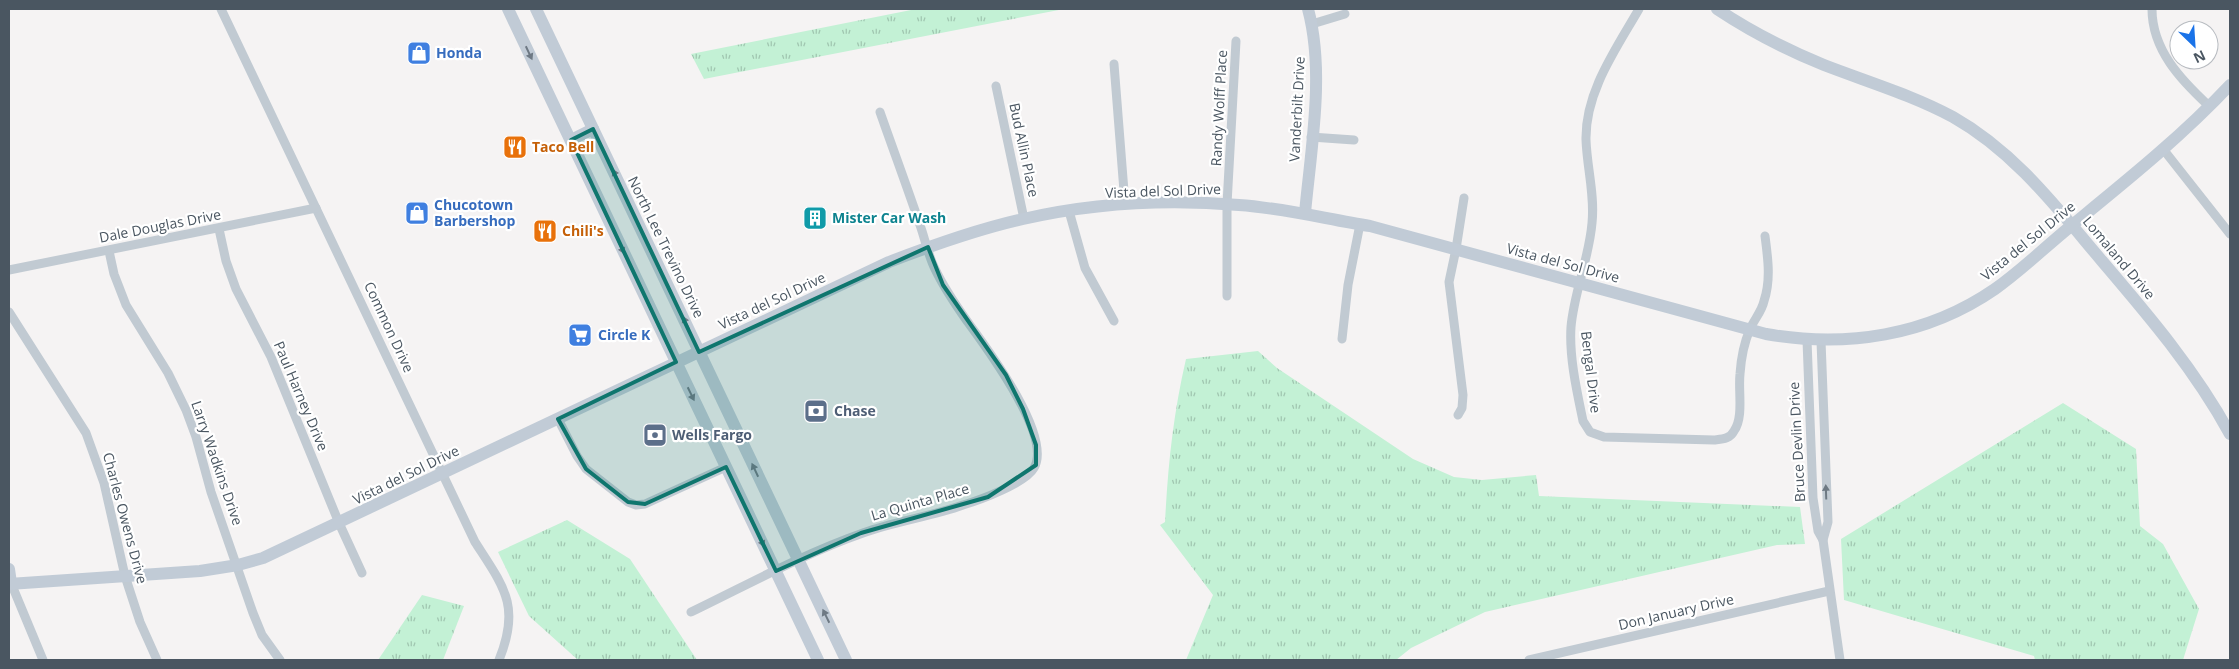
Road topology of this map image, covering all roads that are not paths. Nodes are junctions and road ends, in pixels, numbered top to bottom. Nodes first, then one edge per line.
1 (221, 9) edge
2 (508, 9) edge
3 (536, 9) edge
4 (1308, 9) edge
5 (1639, 9) edge
6 (1717, 9) edge
7 (2152, 9) edge
8 (1345, 14) dead end
9 (1312, 24) junction
10 (1236, 41) dead end
11 (1114, 64) dead end
12 (2230, 85) edge
13 (996, 86) dead end
14 (2209, 106) junction
15 (880, 112) dead end
16 (593, 129) junction
17 (1312, 138) junction
18 (571, 140) junction
19 (1354, 140) dead end
20 (2163, 149) junction
21 (1464, 198) dead end
22 (1125, 204) junction
23 (1227, 204) junction
24 (316, 208) junction
25 (1070, 211) junction
26 (1306, 212) junction
27 (1024, 219) junction
28 (1360, 224) junction
29 (2072, 225) junction
30 (219, 228) junction
31 (2230, 234) edge
32 (1765, 236) dead end
33 (928, 247) junction
34 (1456, 250) junction
35 (109, 251) junction
36 (9, 270) edge
37 (1579, 283) junction
38 (1227, 296) dead end
39 (9, 312) edge
40 (1114, 321) dead end
41 (1750, 330) junction
42 (1342, 339) dead end
43 (1807, 340) junction
44 (1821, 341) junction
45 (699, 352) junction
46 (676, 362) junction
47 (1458, 415) dead end
48 (558, 419) junction
49 (2230, 434) edge
50 (726, 467) junction
51 (443, 474) junction
52 (339, 524) junction
53 (1823, 540) junction
54 (799, 560) junction
55 (238, 565) junction
56 (9, 569) edge
57 (776, 571) junction
58 (362, 573) dead end
59 (125, 576) junction
60 (10, 583) edge
61 (1829, 591) junction
62 (691, 612) dead end
63 (43, 660) edge
64 (156, 660) edge
65 (280, 660) edge
66 (499, 660) edge
67 (818, 660) edge
68 (846, 660) edge
69 (1529, 660) edge
70 (1840, 660) edge

1 - 24 street, Common Drive
2 -> 18 main road
3 - 16 main road, North Lee Trevino Drive
4 - 9 main road, Vanderbilt Drive
5 - 37 street, Bengal Drive
6 - 29 main road, Lomaland Drive
7 - 14 street
8 - 9 street
9 - 17 main road, Vanderbilt Drive
10 - 23 street, Randy Wolff Place
11 - 22 street
12 - 14 main road, Vista del Sol Drive
13 - 27 street, Bud Allin Place
14 - 20 main road, Vista del Sol Drive
15 - 33 street
16 - 18 main road
45 -> 16 main road, North Lee Trevino Drive
17 - 19 street
17 - 26 main road, Vanderbilt Drive
18 -> 46 main road
20 - 29 main road, Vista del Sol Drive
20 - 31 street
21 - 34 street
22 - 23 main road, Vista del Sol Drive
22 - 25 main road, Vista del Sol Drive
23 - 26 main road, Vista del Sol Drive
23 - 38 street, Randy Wolff Place
24 - 30 street, Dale Douglas Drive
24 - 51 street, Common Drive
25 - 27 main road, Vista del Sol Drive
25 - 40 street
26 - 28 main road, Vista del Sol Drive
27 - 33 main road, Vista del Sol Drive
28 - 34 main road, Vista del Sol Drive
28 - 42 street
29 - 44 main road, Vista del Sol Drive
29 - 49 main road, Lomaland Drive
30 - 35 street, Dale Douglas Drive
30 - 52 street, Paul Harney Drive
32 - 41 street, Bengal Drive
33 - 45 main road, Vista del Sol Drive
33 - 54 street, La Quinta Place
34 - 37 main road, Vista del Sol Drive
34 - 47 street
35 - 36 street, Dale Douglas Drive
35 - 55 street, Larry Wadkins Drive
37 - 41 main road, Vista del Sol Drive
37 - 41 street, Bengal Drive
39 - 59 street, Charles Owens Drive
41 - 43 main road, Vista del Sol Drive
43 - 44 main road, Vista del Sol Drive
43 - 53 street, Bruce Devlin Drive
53 -> 44 street, Bruce Devlin Drive
45 - 46 main road, Vista del Sol Drive
54 -> 45 main road, North Lee Trevino Drive
46 - 48 main road, Vista del Sol Drive
46 -> 50 main road
48 - 50 street
48 - 51 main road, Vista del Sol Drive
50 -> 57 main road
51 - 52 main road, Vista del Sol Drive
51 - 66 street, Common Drive
52 - 55 main road, Vista del Sol Drive
52 - 58 street, Paul Harney Drive
53 - 61 street, Bruce Devlin Drive
54 - 57 street, La Quinta Place
68 -> 54 main road, North Lee Trevino Drive
55 - 59 main road, Vista del Sol Drive
55 - 65 street, Larry Wadkins Drive
56 - 60 main road
57 - 62 street, La Quinta Place
57 - 67 main road
59 - 60 main road, Vista del Sol Drive
59 - 64 street, Charles Owens Drive
60 - 63 street
61 - 69 street, Don January Drive
61 - 70 street, Bruce Devlin Drive

